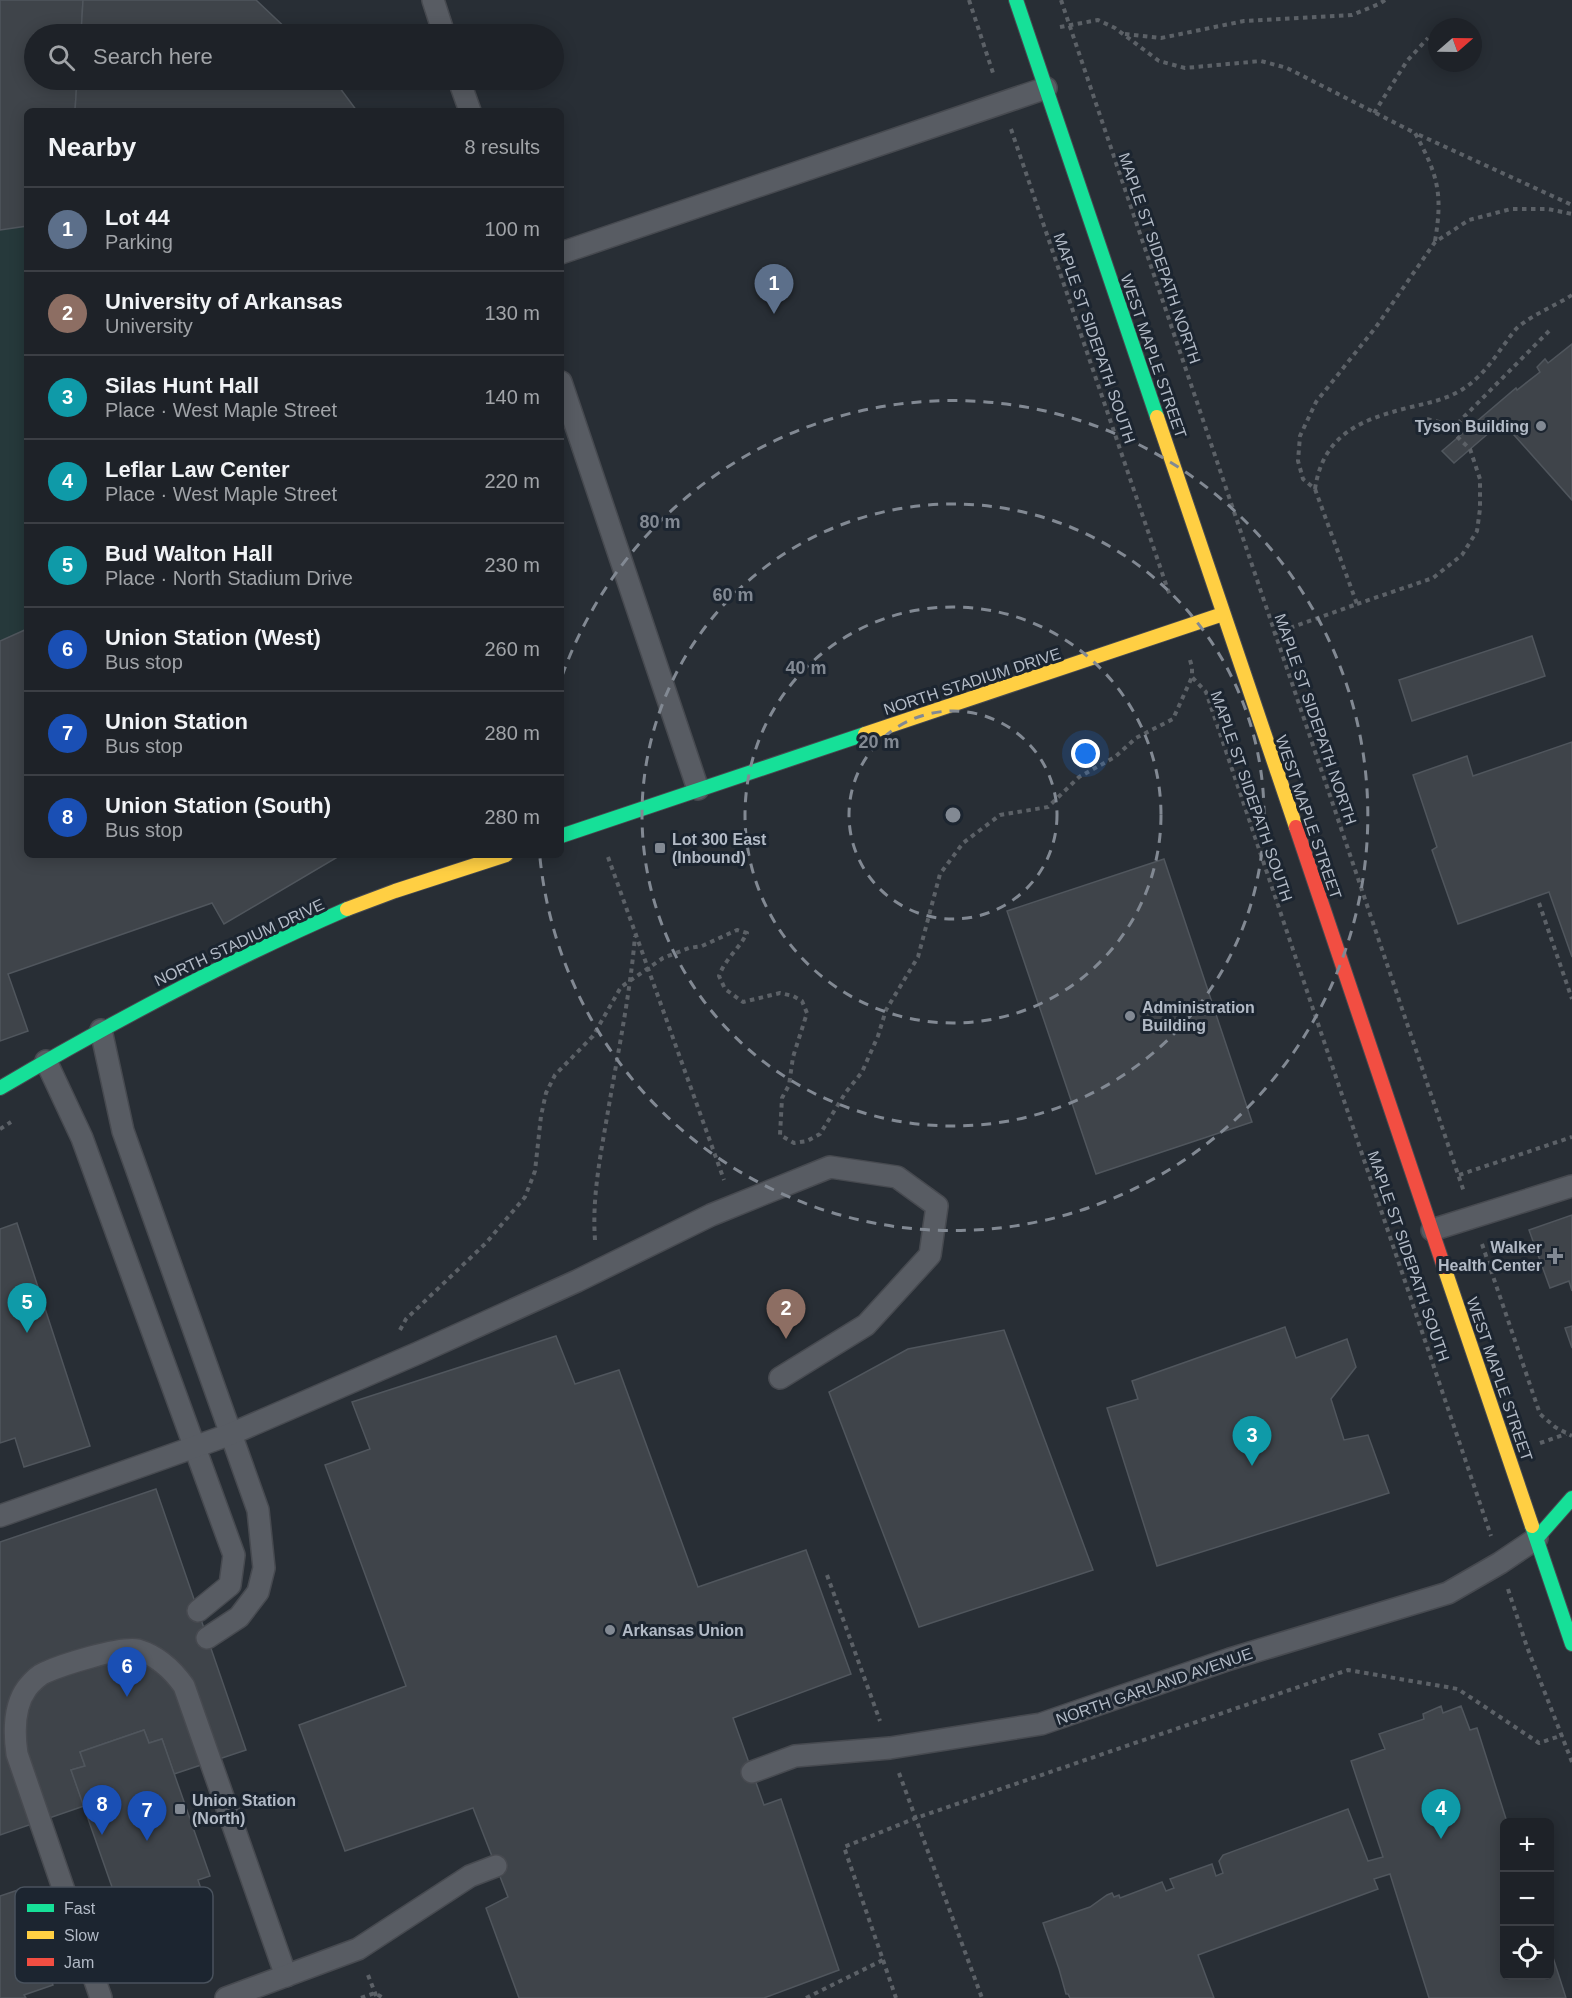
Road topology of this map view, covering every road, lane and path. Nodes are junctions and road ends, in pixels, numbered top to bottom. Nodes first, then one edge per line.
1 (433, 0) edge
2 (969, 0) edge
3 (1016, 0) edge
4 (1061, 0) edge
5 (1384, 0) edge
6 (441, 24) edge
7 (1069, 24) junction
8 (1124, 34) junction
9 (1029, 38) junction
10 (1428, 38) dead end
11 (986, 52) junction
12 (1046, 88) junction
13 (463, 90) edge
14 (1002, 102) junction
15 (469, 108) edge
16 (1374, 113) junction
17 (1415, 133) junction
18 (1572, 205) edge
19 (1572, 214) edge
20 (1435, 242) junction
21 (564, 252) edge
22 (1572, 295) edge
23 (1549, 331) dead end
24 (564, 391) edge
25 (1423, 418) dead end
26 (1451, 430) junction
27 (1315, 489) junction
28 (1357, 604) junction
29 (1223, 614) junction
30 (1180, 628) junction
31 (1275, 633) junction
32 (1234, 648) junction
33 (1191, 663) junction
34 (1192, 677) junction
35 (698, 789) junction
36 (564, 835) edge
37 (497, 858) edge
38 (608, 858) dead end
39 (1539, 903) dead end
40 (636, 932) junction
41 (648, 967) junction
42 (631, 979) junction
43 (1572, 999) edge
44 (101, 1030) junction
45 (46, 1061) junction
46 (0, 1088) edge
47 (1572, 1137) edge
48 (1459, 1175) junction
49 (1572, 1186) edge
50 (734, 1206) junction
51 (1473, 1218) junction
52 (1432, 1230) junction
53 (597, 1271) junction
54 (396, 1363) junction
55 (780, 1378) dead end
56 (231, 1434) junction
57 (1572, 1436) edge
58 (195, 1447) junction
59 (1572, 1498) edge
60 (1478, 1499) dead end
61 (0, 1516) edge
62 (1537, 1538) junction
63 (1560, 1539) dead end
64 (827, 1575) dead end
65 (198, 1611) dead end
66 (1521, 1627) dead end
67 (207, 1638) dead end
68 (1572, 1644) edge
69 (1563, 1735) junction
70 (890, 1748) junction
71 (1572, 1762) edge
72 (752, 1772) dead end
73 (916, 1818) junction
74 (496, 1866) dead end
75 (63, 1887) edge
76 (883, 1960) junction
77 (285, 1976) junction
78 (96, 1983) edge
79 (101, 1998) edge
80 (226, 1998) edge
81 (361, 1998) edge
82 (383, 1998) edge
83 (806, 1998) edge
84 (896, 1998) edge
85 (982, 1998) edge

1 - 6 lane
2 - 11 path, MAPLE ST SIDEPATH SOUTH
3 - 9 main road, WEST MAPLE STREET
4 - 7 path, MAPLE ST SIDEPATH NORTH
5 - 8 path
7 - 8 path
7 - 9 path
7 - 31 path, MAPLE ST SIDEPATH NORTH
8 - 16 path
9 - 11 path
9 - 12 main road, WEST MAPLE STREET
10 - 16 path
11 - 14 path, MAPLE ST SIDEPATH SOUTH
12 - 14 lane
12 - 29 main road, WEST MAPLE STREET
13 - 15 lane
14 - 21 lane
14 - 30 path, MAPLE ST SIDEPATH SOUTH
16 - 17 path
17 - 18 path
17 - 20 path
19 - 20 path
20 - 27 path
22 - 27 path
23 - 26 path
24 - 35 lane
25 - 26 path
26 - 28 path
27 - 28 path
28 - 31 path
29 - 30 main road, NORTH STADIUM DRIVE
29 - 32 main road, WEST MAPLE STREET
30 - 33 path, MAPLE ST SIDEPATH SOUTH
30 - 35 main road, NORTH STADIUM DRIVE
31 - 32 path
31 - 48 path, MAPLE ST SIDEPATH NORTH
32 - 33 path
32 - 52 main road, WEST MAPLE STREET
33 - 34 path, MAPLE ST SIDEPATH SOUTH
34 - 41 path
34 - 60 path, MAPLE ST SIDEPATH SOUTH
35 - 36 main road, NORTH STADIUM DRIVE
37 - 44 main road, NORTH STADIUM DRIVE
38 - 40 path
39 - 43 path
40 - 41 path
40 - 42 path
41 - 42 path
41 - 50 path
42 - 53 path
42 - 54 path
44 - 45 main road, NORTH STADIUM DRIVE
44 - 56 lane
45 - 46 main road, NORTH STADIUM DRIVE
45 - 58 lane
47 - 48 path
48 - 51 path, MAPLE ST SIDEPATH NORTH
49 - 51 lane
50 - 53 lane
50 - 55 lane
51 - 52 lane
51 - 57 path, MAPLE ST SIDEPATH NORTH
52 - 62 main road, WEST MAPLE STREET
53 - 54 lane
54 - 56 lane
56 - 58 lane
56 - 67 lane
58 - 61 lane
58 - 65 lane
59 - 62 main road, NORTH GARLAND AVENUE
62 - 63 main road
62 - 68 main road, WEST MAPLE STREET
62 - 70 lane, NORTH GARLAND AVENUE
64 - 70 path
66 - 69 path
69 - 71 path
69 - 73 path
70 - 72 lane, NORTH GARLAND AVENUE
70 - 73 path
73 - 76 path
73 - 85 path
74 - 77 lane
75 - 77 lane
76 - 83 path
76 - 84 path
77 - 80 lane
78 - 79 lane
81 - 82 path

